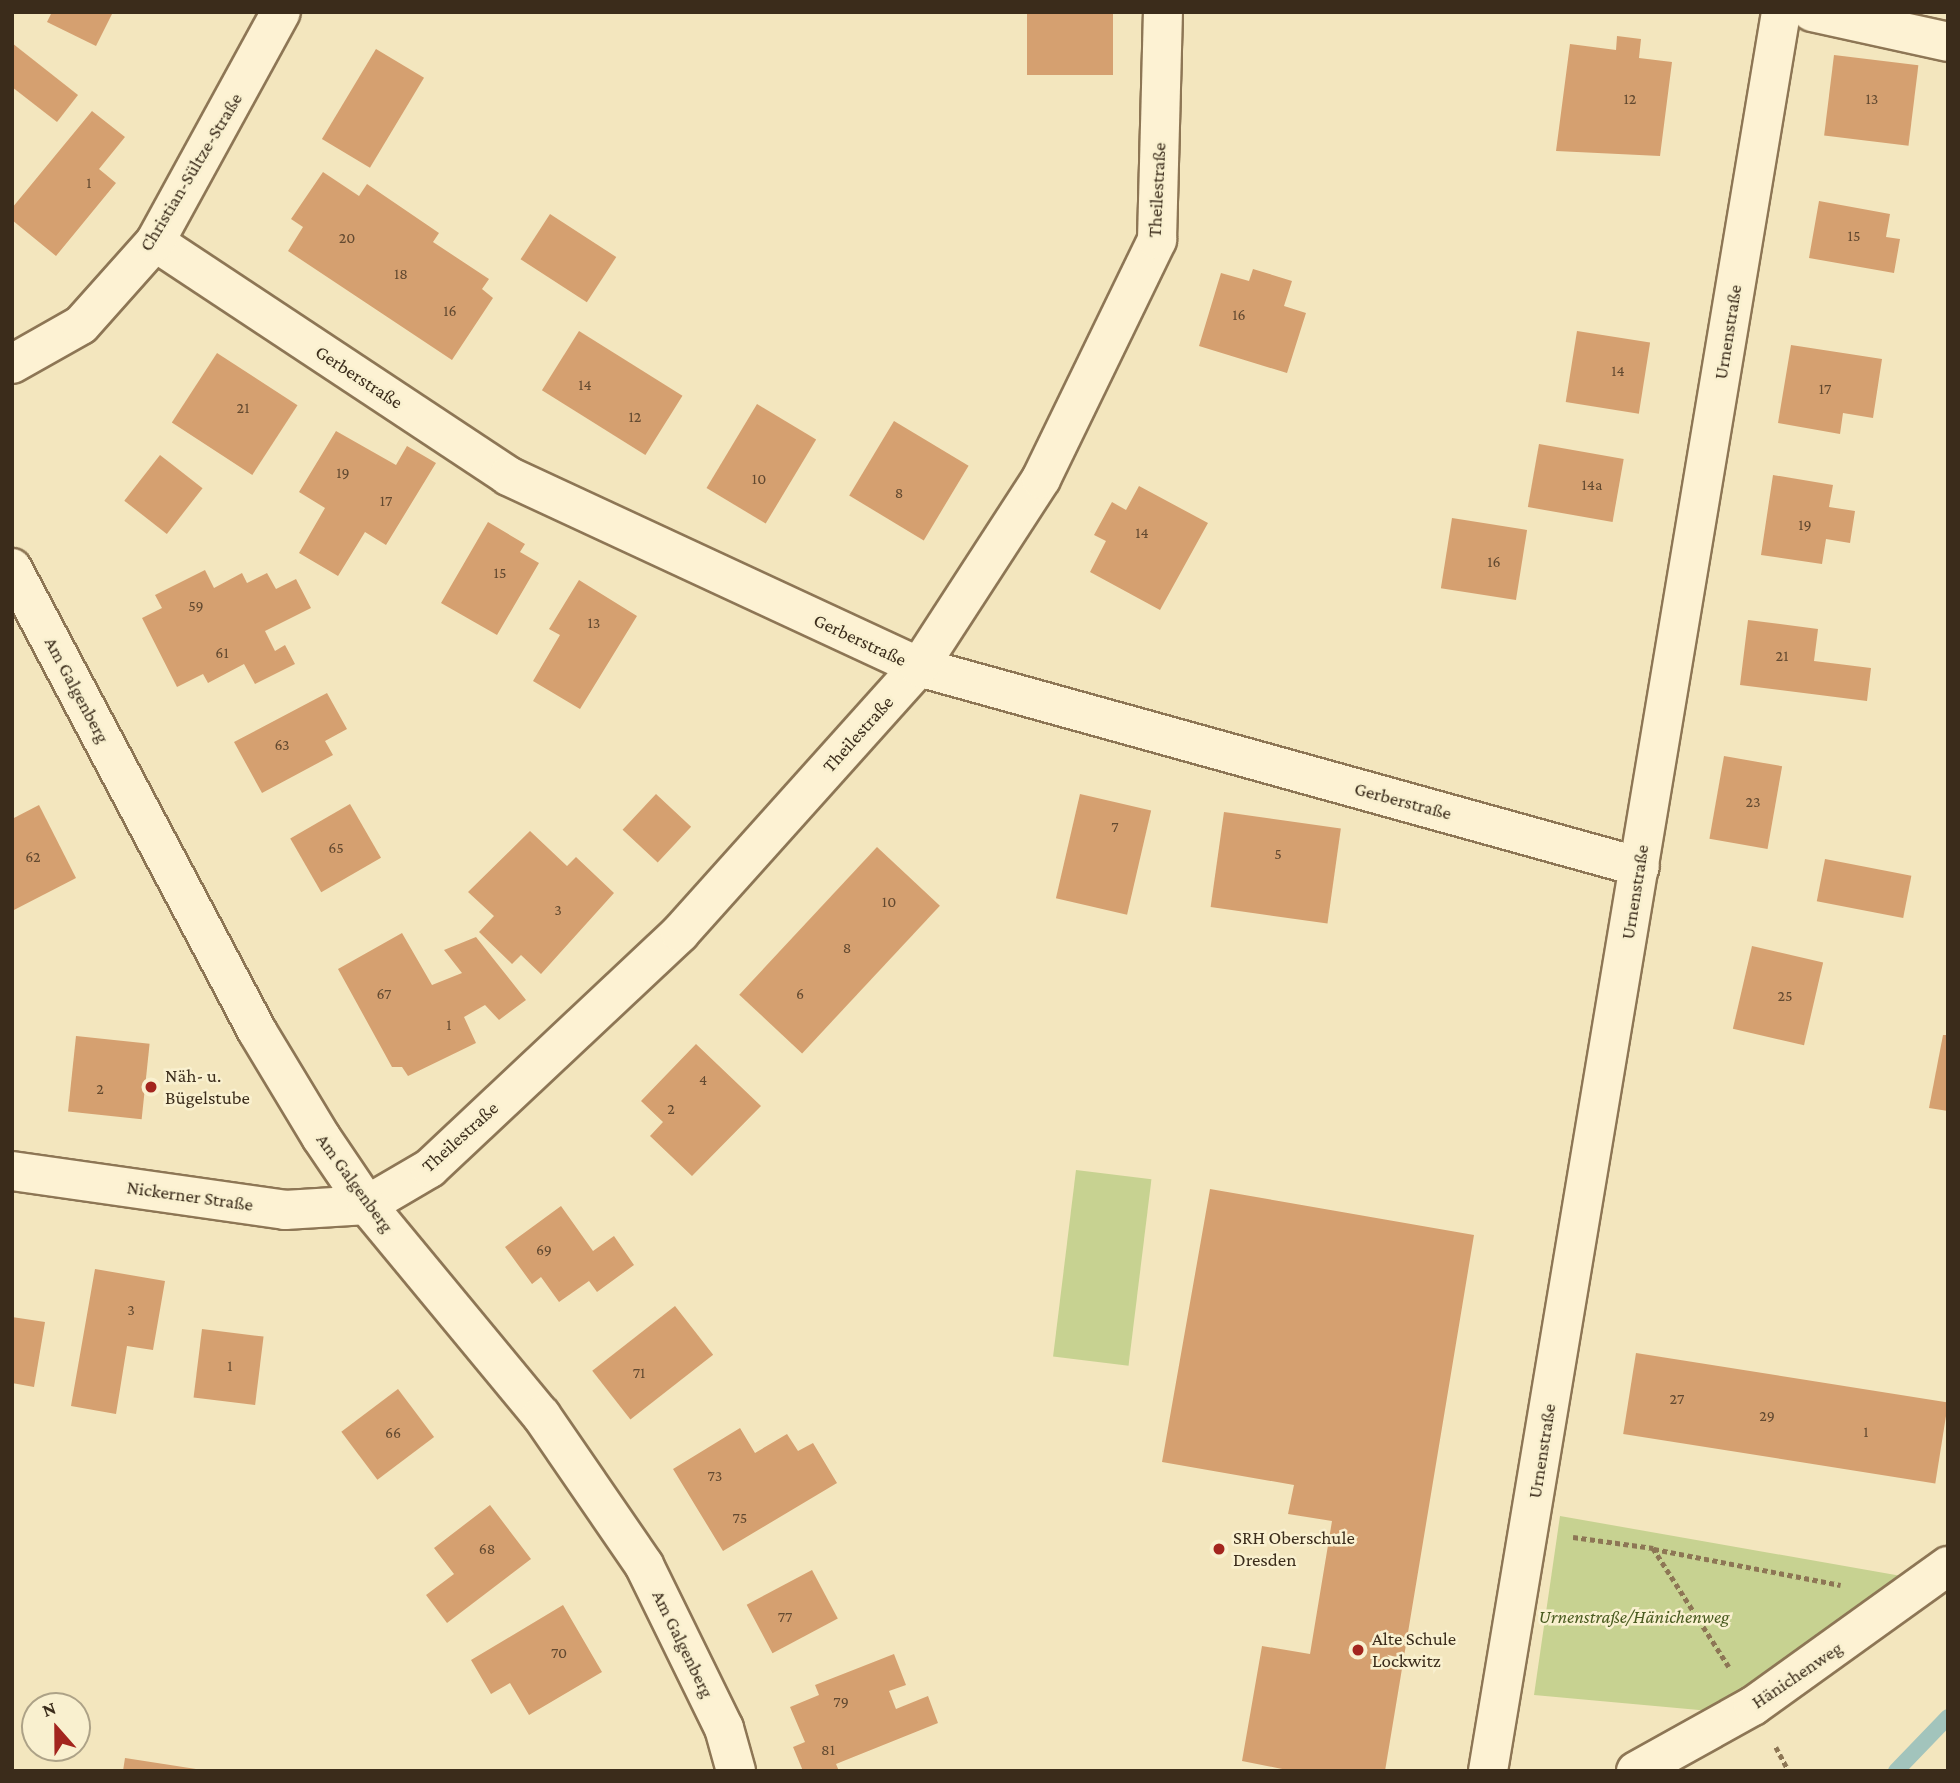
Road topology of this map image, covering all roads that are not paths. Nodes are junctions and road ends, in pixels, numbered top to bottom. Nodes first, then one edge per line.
1 (281, 12) edge
2 (1163, 12) edge
3 (1781, 12) edge
4 (1812, 12) edge
5 (1948, 42) edge
6 (155, 242) junction
7 (12, 364) edge
8 (12, 568) edge
9 (919, 667) junction
10 (1640, 867) junction
11 (12, 1171) edge
12 (368, 1205) junction
13 (1948, 1566) edge
14 (736, 1771) edge
15 (1488, 1771) edge
16 (1636, 1771) edge

1 - 6 street, Christian-Sültze-Straße
2 - 9 street, Theilestraße
3 - 10 street, Urnenstraße
4 - 5 street
6 - 7 street, Christian-Sültze-Straße
6 - 9 street, Gerberstraße
8 - 12 street, Am Galgenberg
9 - 10 street, Gerberstraße
9 - 12 street, Theilestraße
10 - 15 street, Urnenstraße
11 - 12 street, Nickerner Straße
12 - 14 street, Am Galgenberg
13 - 16 street, Hänichenweg

